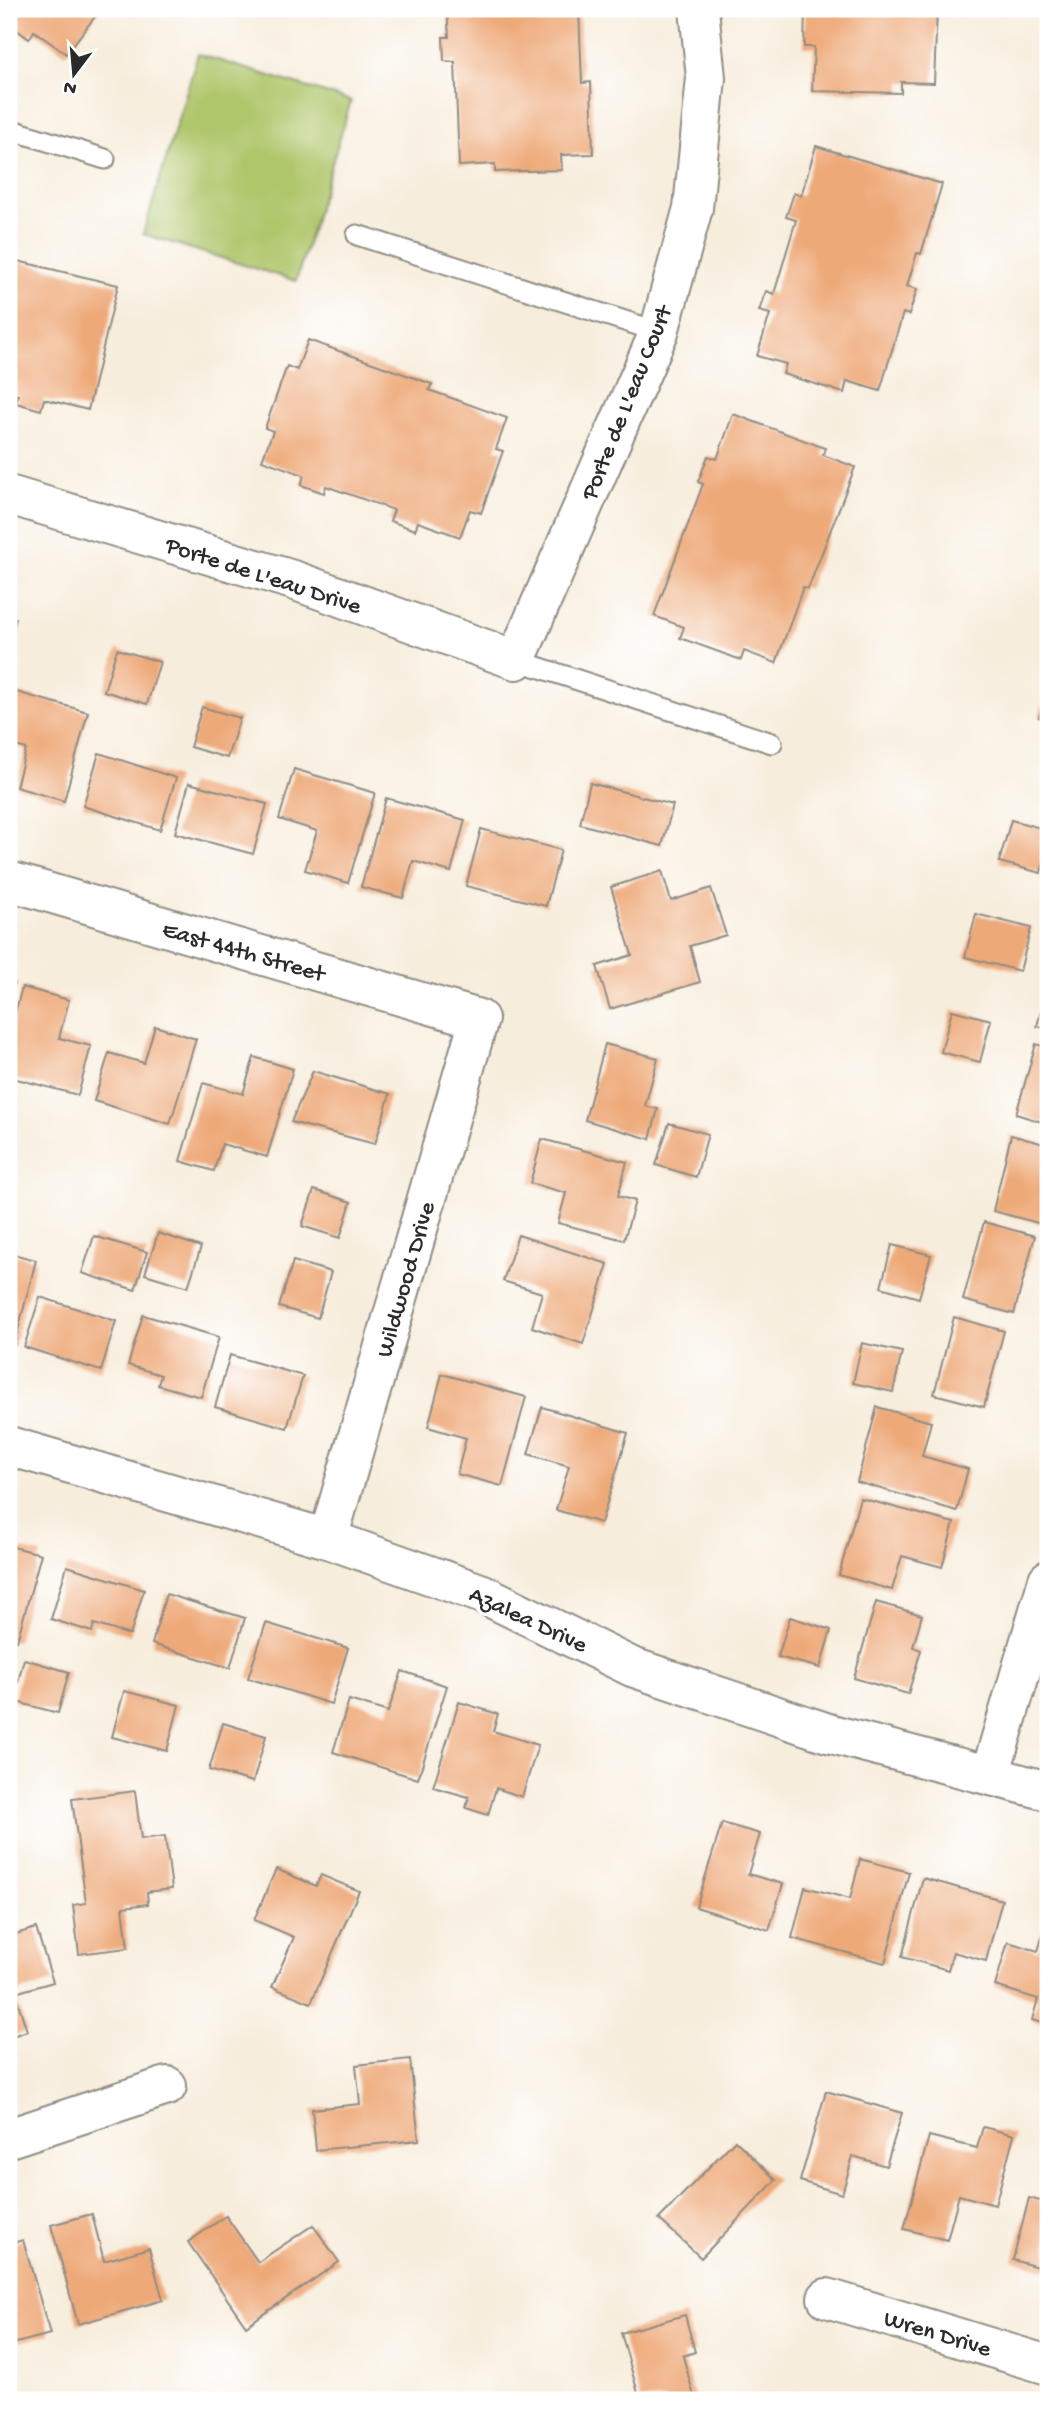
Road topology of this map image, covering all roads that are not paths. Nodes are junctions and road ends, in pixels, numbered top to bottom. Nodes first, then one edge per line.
1 (699, 9) edge
2 (9, 129) edge
3 (105, 159) dead end
4 (357, 234) dead end
5 (659, 332) junction
6 (9, 495) edge
7 (516, 660) junction
8 (772, 743) dead end
9 (9, 881) edge
10 (479, 1019) joint
11 (9, 1446) edge
12 (328, 1539) junction
13 (1048, 1580) edge
14 (990, 1775) junction
15 (1048, 1791) edge
16 (167, 2085) dead end
17 (9, 2138) edge
18 (827, 2298) dead end
19 (1048, 2365) edge

1 - 5 street, Porte de L'eau Court
2 - 3 lane
4 - 5 lane
5 - 7 street, Porte de L'eau Court
6 - 7 street, Porte de L'eau Drive
7 - 8 lane
9 - 10 street, East 44th Street
10 - 12 street, Wildwood Drive
11 - 12 street, Azalea Drive
12 - 14 street, Azalea Drive
13 - 14 street
14 - 15 street, Azalea Drive
16 - 17 street
18 - 19 street, Wren Drive

